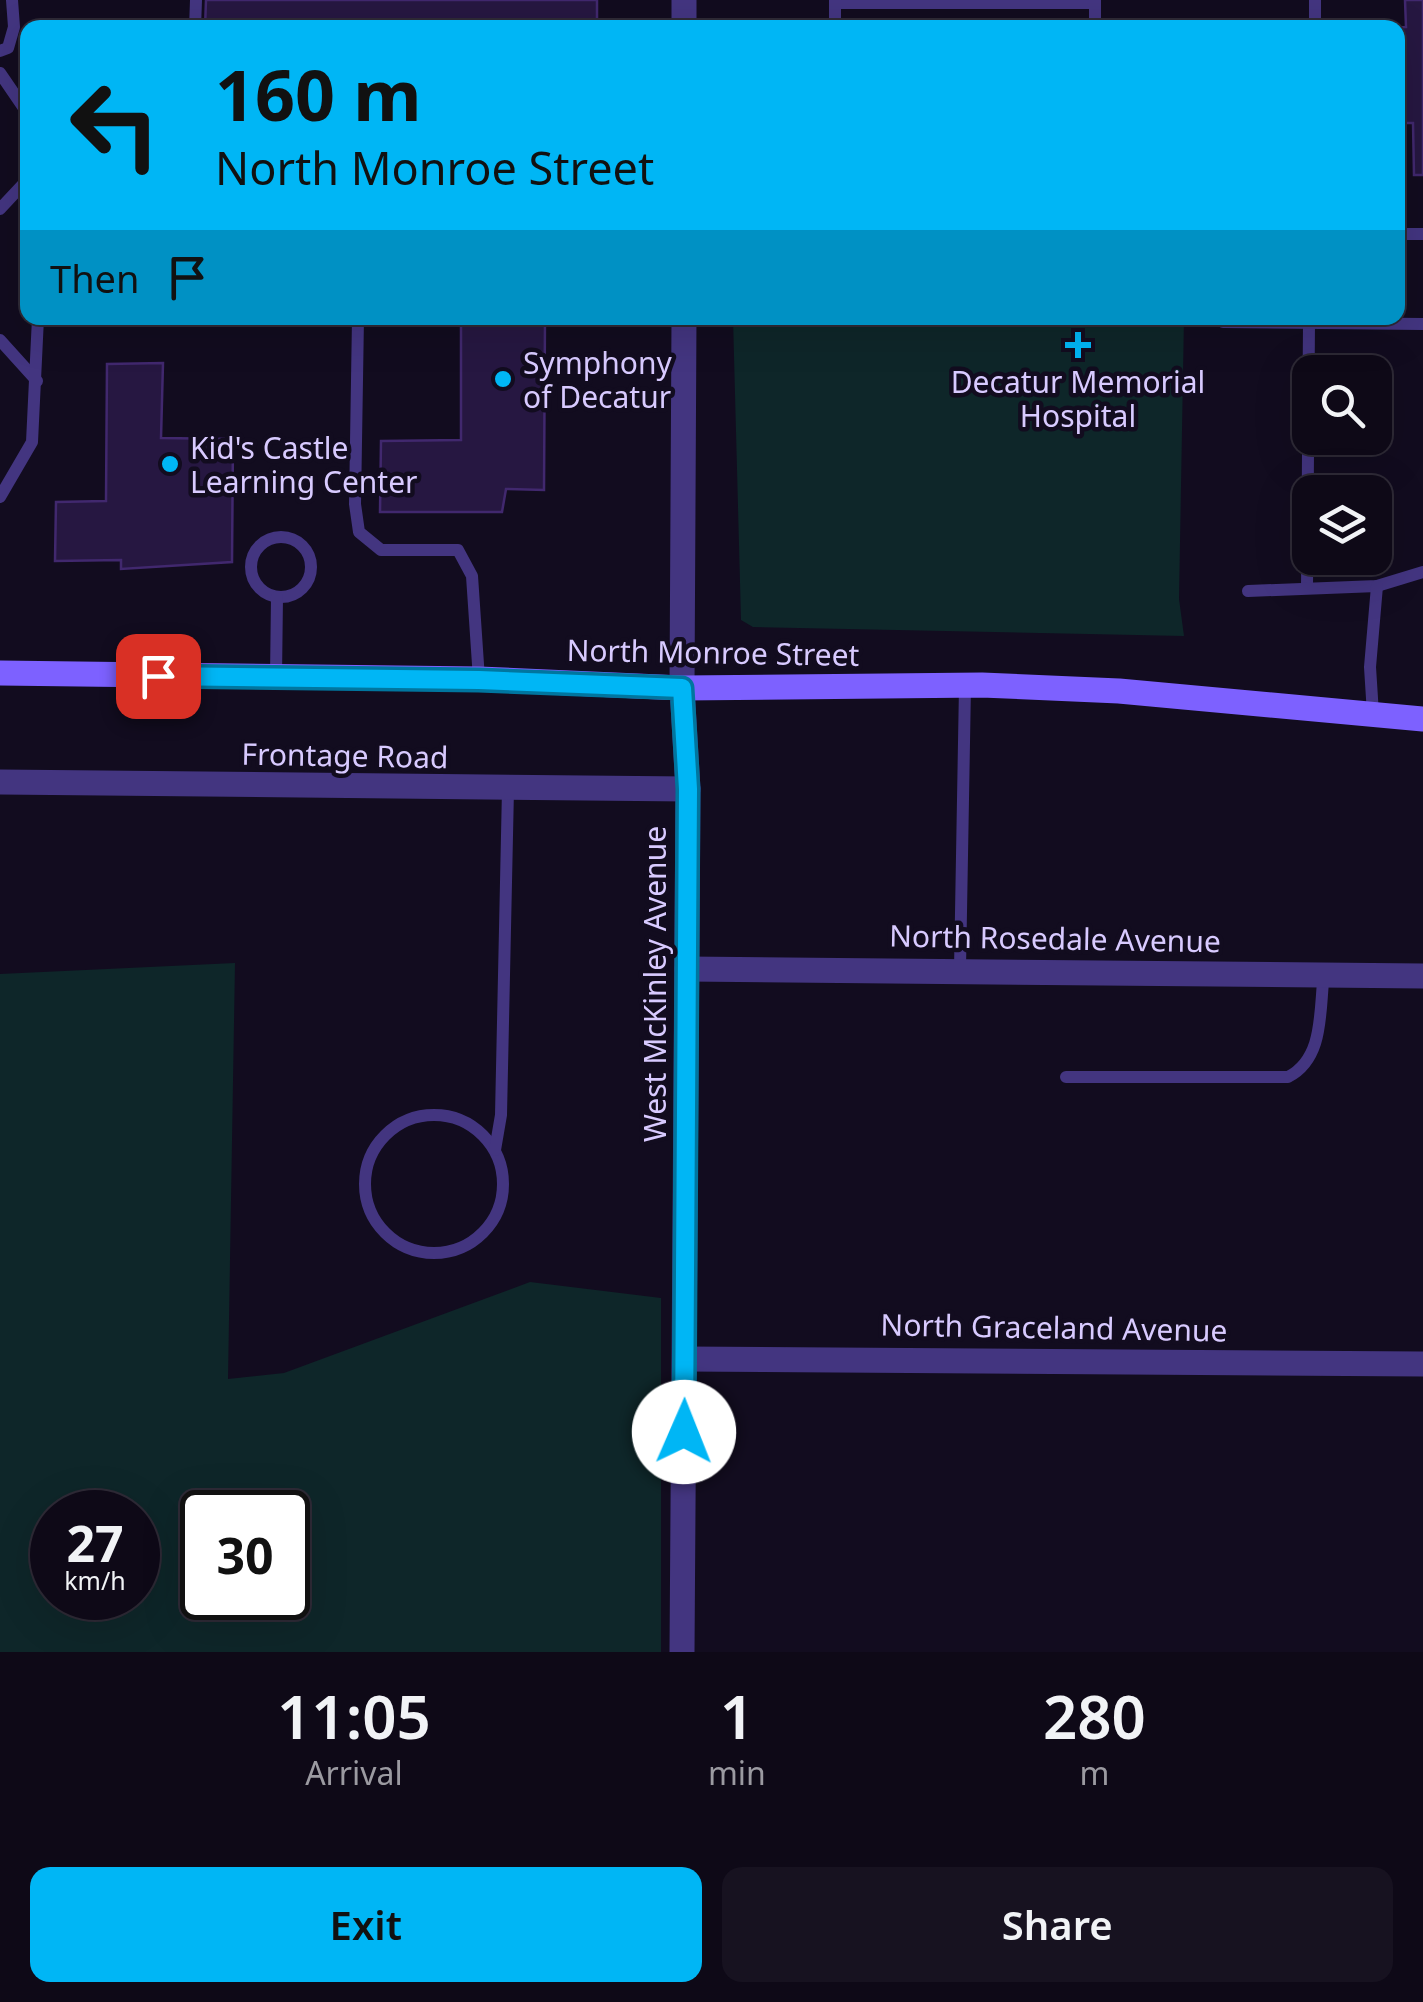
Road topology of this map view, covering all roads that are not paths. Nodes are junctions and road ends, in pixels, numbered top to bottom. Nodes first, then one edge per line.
1 (12, 0) edge
2 (836, 2) edge
3 (1095, 2) edge
4 (0, 52) edge
5 (0, 73) edge
6 (20, 102) edge
7 (20, 188) edge
8 (0, 209) edge
9 (38, 325) edge
10 (358, 325) edge
11 (684, 325) edge
12 (1309, 325) edge
13 (0, 340) edge
14 (37, 381) junction
15 (0, 496) edge
16 (1423, 572) edge
17 (1377, 586) junction
18 (1306, 588) junction
19 (1248, 591) dead end
20 (278, 597) junction
21 (0, 674) edge
22 (276, 678) junction
23 (479, 680) junction
24 (965, 686) junction
25 (682, 688) junction
26 (1373, 714) junction
27 (1423, 719) edge
28 (0, 782) edge
29 (508, 789) junction
30 (688, 789) junction
31 (686, 969) junction
32 (960, 969) junction
33 (1324, 973) junction
34 (1423, 976) edge
35 (1066, 1077) dead end
36 (495, 1150) junction
37 (685, 1359) junction
38 (1423, 1364) edge
39 (682, 1652) edge

1 - 4 lane
2 - 3 lane
5 - 6 lane
7 - 8 lane
9 - 14 lane
10 - 23 lane
11 - 25 street, West McKinley Avenue
12 - 18 lane
13 - 14 lane
14 - 15 lane
16 - 17 lane
17 - 18 lane
17 - 26 lane
18 - 19 lane
20 - 20 lane
20 - 22 lane
21 - 22 street, North Monroe Street
22 - 23 street, North Monroe Street
23 - 25 street, North Monroe Street
24 - 25 street, North Monroe Street
24 - 26 street, North Monroe Street
24 - 32 lane
25 - 30 street, West McKinley Avenue
26 - 27 street, North Monroe Street
28 - 29 street, Frontage Road
29 - 30 street, Frontage Road
29 - 36 lane
30 - 31 street, West McKinley Avenue
31 - 32 street, North Rosedale Avenue
31 - 37 street, West McKinley Avenue
32 - 33 street, North Rosedale Avenue
33 - 34 street, North Rosedale Avenue
33 - 35 lane
36 - 36 lane
37 - 38 street, North Graceland Avenue
37 - 39 street, West McKinley Avenue

